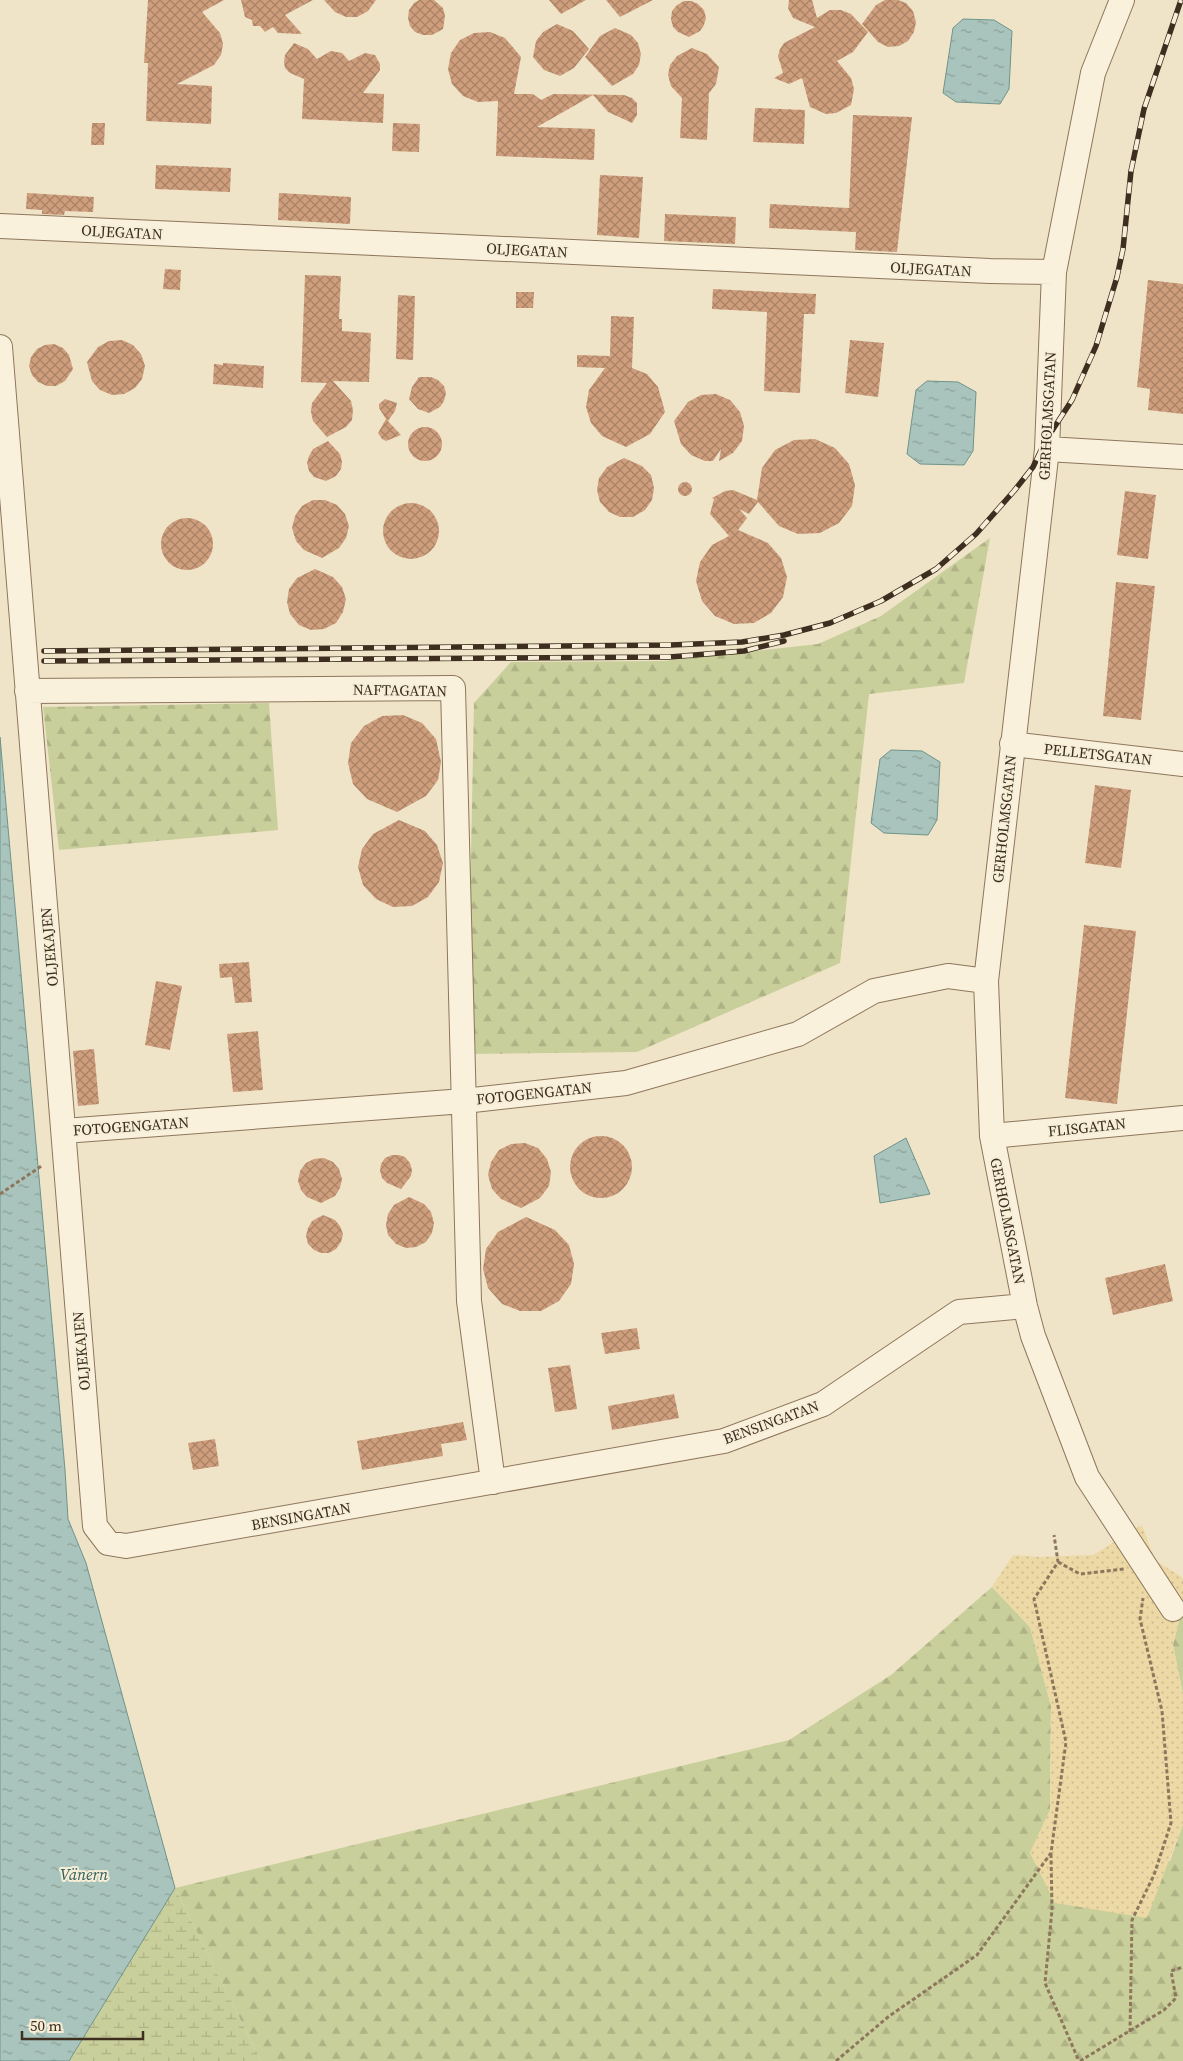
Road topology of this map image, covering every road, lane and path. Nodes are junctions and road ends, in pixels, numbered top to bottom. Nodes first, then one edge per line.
1 (1122, 0) edge
2 (0, 226) edge
3 (1054, 272) junction
4 (0, 347) edge
5 (1047, 449) junction
6 (1183, 456) edge
7 (28, 691) junction
8 (1012, 744) junction
9 (1183, 764) edge
10 (986, 981) junction
11 (464, 1101) junction
12 (1183, 1118) edge
13 (64, 1131) junction
14 (992, 1136) junction
15 (43, 1165) dead end
16 (0, 1194) edge
17 (1024, 1306) junction
18 (493, 1482) junction
19 (1054, 1534) dead end
20 (108, 1543) joint
21 (1058, 1562) junction
22 (1146, 1566) junction
23 (1173, 1608) dead end
24 (1051, 1853) junction
25 (1183, 1967) edge
26 (1130, 2032) junction
27 (836, 2061) edge
28 (1080, 2061) edge

1 - 3 lane, GERHOLMSGATAN
2 - 3 lane, OLJEGATAN
3 - 5 lane, GERHOLMSGATAN
4 - 7 lane, OLJEKAJEN
5 - 6 lane
5 - 8 lane, GERHOLMSGATAN
7 - 11 lane, NAFTAGATAN
7 - 13 lane, OLJEKAJEN
8 - 9 lane, PELLETSGATAN
8 - 10 lane, GERHOLMSGATAN
10 - 11 lane, FOTOGENGATAN
10 - 14 lane, GERHOLMSGATAN
11 - 13 lane, FOTOGENGATAN
11 - 18 lane
12 - 14 lane, FLISGATAN
13 - 20 lane, OLJEKAJEN
14 - 17 lane, GERHOLMSGATAN
15 - 16 path
17 - 18 lane, BENSINGATAN
17 - 22 lane, GERHOLMSGATAN
18 - 20 lane, BENSINGATAN
19 - 21 path
21 - 22 path
21 - 24 path
22 - 23 lane, GERHOLMSGATAN
22 - 26 path
24 - 27 path
24 - 28 path
25 - 26 path
26 - 28 path

